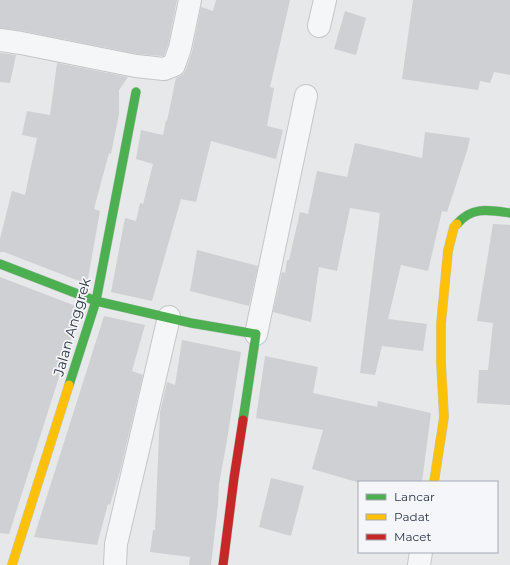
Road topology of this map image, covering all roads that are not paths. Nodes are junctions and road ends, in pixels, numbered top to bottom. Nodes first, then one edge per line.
1 (190, 0) edge
2 (325, 0) edge
3 (319, 26) dead end
4 (0, 40) edge
5 (136, 92) dead end
6 (306, 96) dead end
7 (510, 213) edge
8 (0, 264) edge
9 (96, 301) junction
10 (169, 317) junction
11 (256, 334) junction
12 (434, 481) edge
13 (421, 553) edge
14 (12, 565) edge
15 (115, 565) edge
16 (223, 565) edge
17 (419, 565) edge

1 - 4 street
2 - 3 street
5 - 9 street, Jalan Anggrek
6 - 11 street
7 - 12 street
8 - 9 street
9 - 10 street
9 - 14 street, Jalan Anggrek
10 - 11 street
10 - 15 street
11 - 16 street
13 - 17 street

